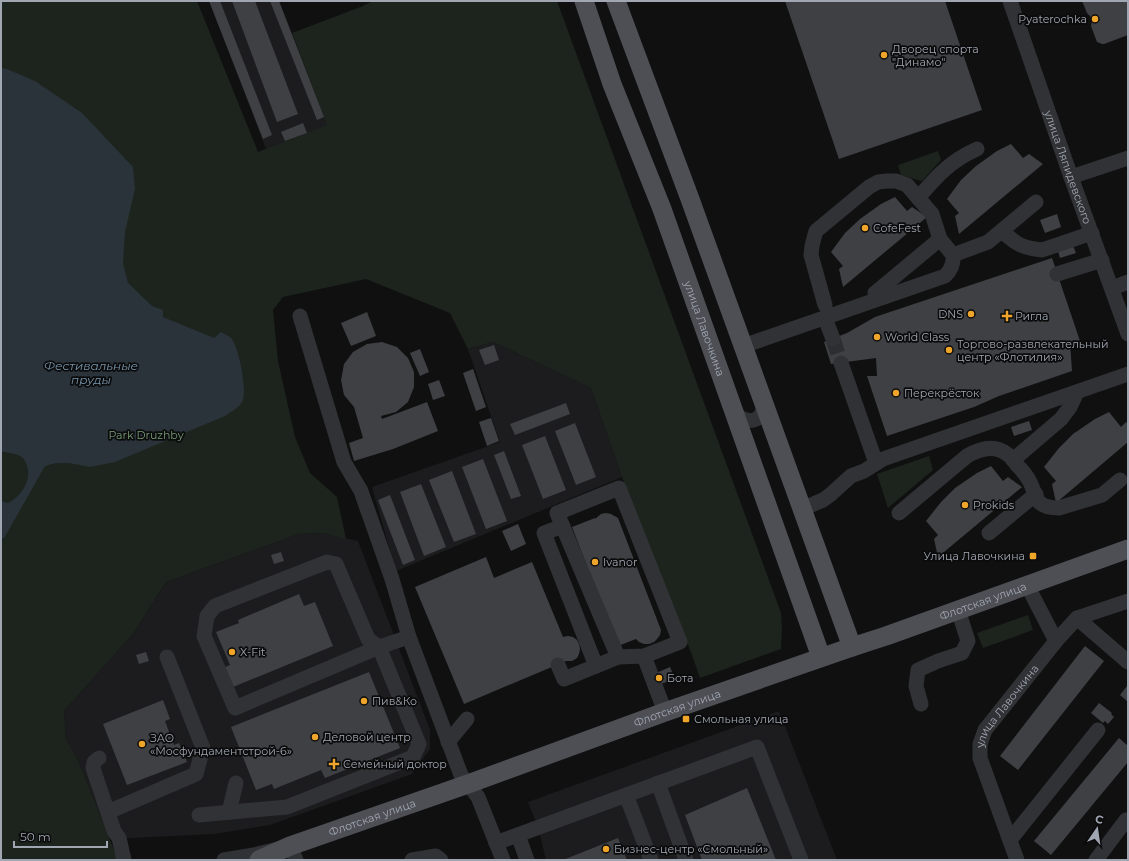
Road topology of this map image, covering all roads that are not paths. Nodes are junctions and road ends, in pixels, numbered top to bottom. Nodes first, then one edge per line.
1 (584, 1) edge
2 (616, 1) edge
3 (1010, 1) edge
4 (977, 149) dead end
5 (1127, 163) edge
6 (1071, 177) junction
7 (918, 198) junction
8 (1036, 202) dead end
9 (1002, 231) junction
10 (1092, 233) junction
11 (940, 239) junction
12 (953, 255) junction
13 (1102, 260) junction
14 (1057, 274) dead end
15 (1128, 282) edge
16 (1112, 288) junction
17 (875, 293) dead end
18 (825, 311) junction
19 (300, 316) dead end
20 (1128, 334) edge
21 (833, 339) tunnel mouth
22 (743, 346) junction
23 (841, 362) tunnel mouth
24 (1128, 374) edge
25 (1077, 392) junction
26 (764, 402) junction
27 (734, 413) junction
28 (1013, 460) junction
29 (876, 463) junction
30 (1120, 480) dead end
31 (1036, 494) junction
32 (802, 509) junction
33 (899, 513) dead end
34 (563, 526) junction
35 (989, 533) dead end
36 (1128, 549) edge
37 (1027, 586) junction
38 (1128, 601) edge
39 (958, 610) junction
40 (1077, 618) junction
41 (409, 637) junction
42 (1056, 641) junction
43 (852, 646) junction
44 (379, 647) junction
45 (644, 656) junction
46 (167, 657) dead end
47 (618, 657) junction
48 (822, 657) junction
49 (1128, 662) edge
50 (558, 665) dead end
51 (596, 666) junction
52 (920, 704) dead end
53 (665, 712) junction
54 (467, 719) dead end
55 (1098, 730) dead end
56 (448, 742) junction
57 (99, 758) dead end
58 (236, 783) dead end
59 (658, 783) junction
60 (468, 784) junction
61 (626, 795) junction
62 (108, 812) junction
63 (229, 812) junction
64 (199, 815) dead end
65 (1126, 820) dead end
66 (518, 835) junction
67 (1010, 840) junction
68 (496, 843) junction
69 (293, 853) edge
70 (124, 860) edge
71 (224, 860) edge
72 (259, 860) edge
73 (412, 860) edge
74 (441, 860) edge
75 (503, 860) edge
76 (528, 860) edge
77 (651, 860) edge
78 (686, 860) edge
79 (801, 860) edge
80 (1017, 860) edge
81 (1096, 860) edge

1 - 27 main road, улица Лавочкина
2 - 22 main road
3 - 6 street, улица Ляпидевского
4 - 7 street
5 - 6 street
6 - 10 street, улица Ляпидевского
7 - 11 street
7 - 18 street
8 - 9 street
9 - 10 street
9 - 12 street
10 - 13 street, улица Ляпидевского
11 - 12 street
11 - 17 street
12 - 18 street
13 - 14 street
13 - 16 street, улица Ляпидевского
15 - 16 street
16 - 20 street, улица Ляпидевского
18 - 21 street
18 - 22 street
19 - 41 street
22 - 26 main road
23 - 29 street
24 - 25 street
25 - 28 street
25 - 29 street
26 - 27 street
26 - 32 main road
27 - 48 main road, улица Лавочкина
28 - 31 street
28 - 33 street
29 - 32 street
30 - 31 street
31 - 35 street
32 - 43 main road
34 - 45 street
34 - 47 street
34 - 51 street
36 - 37 main road, Флотская улица
37 - 39 main road, Флотская улица
37 - 42 street
38 - 40 street
39 - 43 main road, Флотская улица
39 - 52 street
40 - 42 street, улица Лавочкина
40 - 49 street
41 - 44 street
41 - 56 street
42 - 67 street, улица Лавочкина
43 - 48 main road, Флотская улица
44 - 44 street
44 - 63 street
45 - 47 street
45 - 53 street
46 - 62 street
47 - 51 street
48 - 53 main road, Флотская улица
50 - 51 street
53 - 60 main road, Флотская улица
54 - 56 street
55 - 67 street
56 - 60 street
57 - 62 street
58 - 63 street
59 - 61 street
59 - 78 street
59 - 79 street
60 - 68 street
60 - 69 main road, Флотская улица
61 - 66 street
61 - 77 street
62 - 70 street
63 - 64 street
65 - 81 street
66 - 68 street
66 - 76 street
67 - 80 street, улица Лавочкина
68 - 75 street
69 - 71 street, Флотская улица
69 - 72 main road
73 - 74 street

